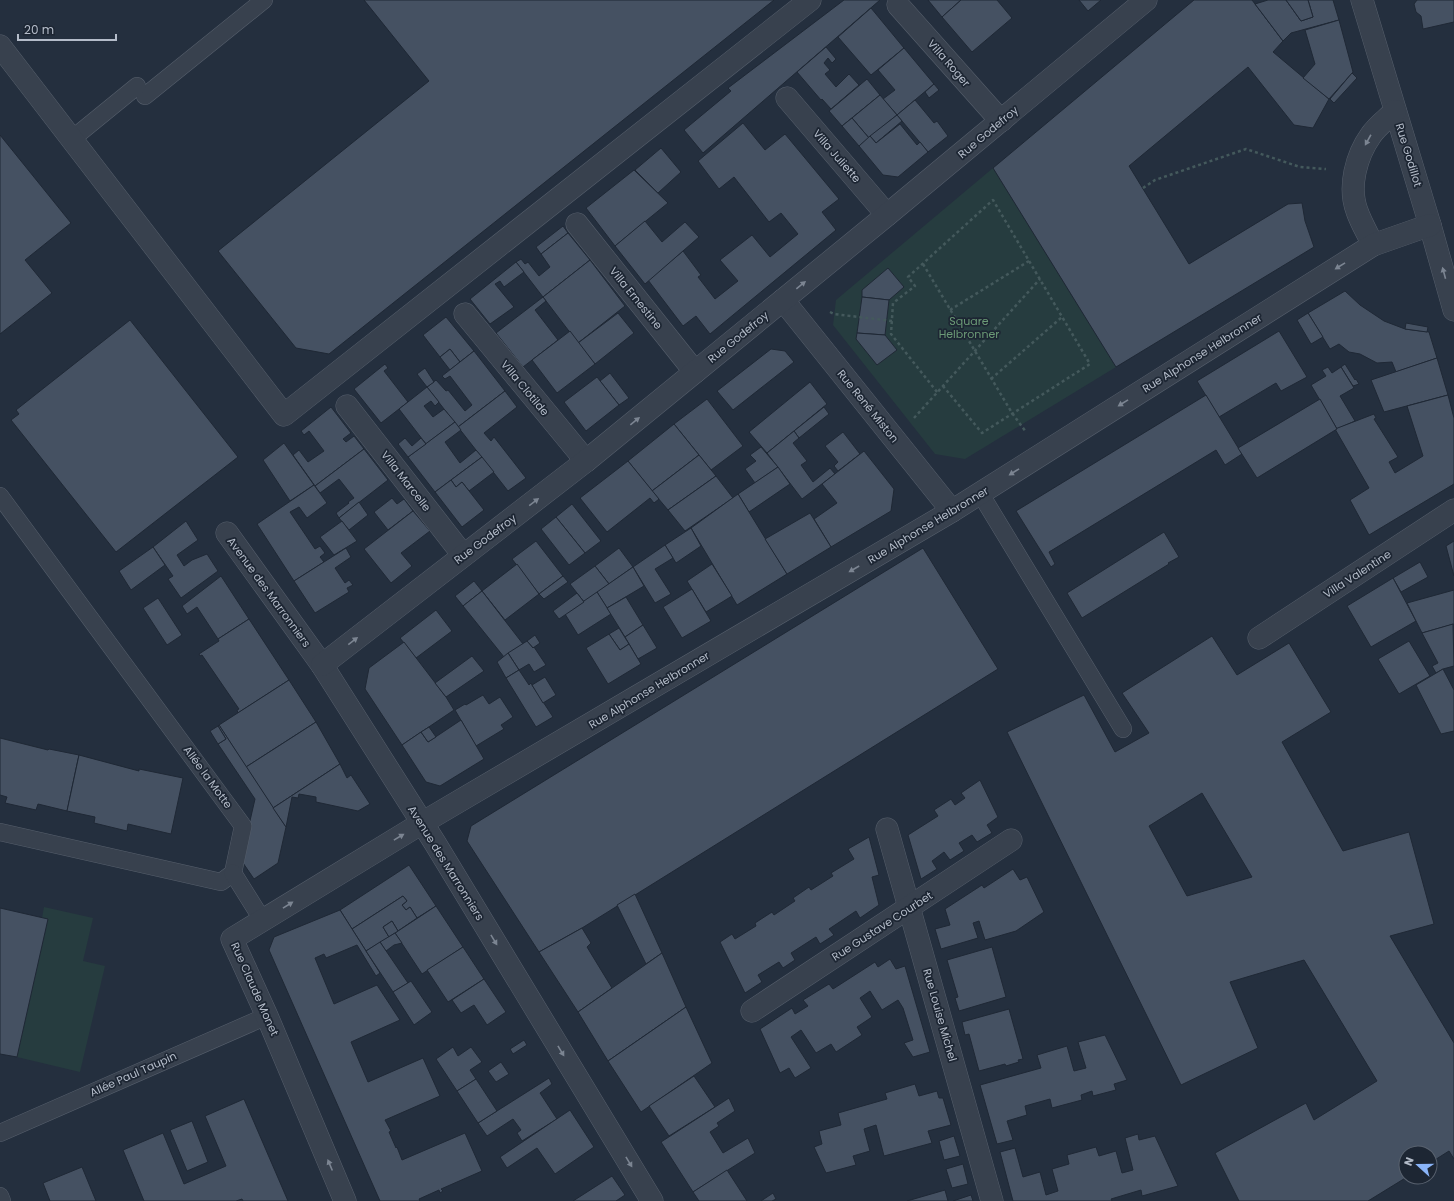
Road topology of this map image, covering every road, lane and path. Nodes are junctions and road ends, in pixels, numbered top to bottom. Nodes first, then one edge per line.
1 (264, 0) edge
2 (810, 0) edge
3 (1146, 0) edge
4 (1362, 0) edge
5 (898, 5) dead end
6 (0, 46) edge
7 (787, 98) dead end
8 (1395, 111) junction
9 (1001, 121) junction
10 (72, 139) junction
11 (1355, 172) junction
12 (1143, 188) dead end
13 (887, 215) junction
14 (577, 224) dead end
15 (1430, 225) junction
16 (1373, 245) junction
17 (1029, 260) junction
18 (923, 264) junction
19 (1040, 279) junction
20 (783, 300) junction
21 (950, 310) junction
22 (1454, 310) edge
23 (828, 311) dead end
24 (465, 314) dead end
25 (1062, 317) junction
26 (892, 321) junction
27 (975, 351) junction
28 (695, 372) junction
29 (991, 379) junction
30 (943, 386) junction
31 (938, 392) junction
32 (348, 406) dead end
33 (1012, 413) junction
34 (895, 440) junction
35 (1042, 455) junction
36 (586, 462) junction
37 (980, 493) junction
38 (0, 496) edge
39 (1454, 510) edge
40 (952, 511) junction
41 (227, 533) dead end
42 (463, 556) junction
43 (1259, 638) dead end
44 (322, 664) junction
45 (1123, 729) dead end
46 (422, 823) junction
47 (887, 829) dead end
48 (0, 832) edge
49 (1011, 840) dead end
50 (233, 873) junction
51 (910, 907) junction
52 (263, 921) junction
53 (752, 1011) dead end
54 (267, 1016) junction
55 (0, 1133) edge
56 (0, 1196) edge
57 (2, 1201) edge
58 (345, 1201) edge
59 (652, 1201) edge
60 (992, 1201) edge

1 - 10 lane
2 - 10 street
3 - 9 street, Rue Godefroy
4 - 8 street, Rue Godillot
5 - 9 street, Villa Roger
6 - 10 street
7 - 13 street, Villa Juliette
8 -> 11 street
8 - 15 street, Rue Godillot
9 - 13 street, Rue Godefroy
11 - 12 path
11 - 16 street
20 -> 13 street, Rue Godefroy
14 - 28 street, Villa Ernestine
15 - 16 street, Rue Alphonse Helbronner
22 -> 15 street, Rue Godillot
16 -> 35 street, Rue Alphonse Helbronner
17 - 18 path
17 - 19 path
17 - 21 path
18 - 21 path
18 - 26 path
19 - 25 path
19 - 27 path
20 - 28 street, Rue Godefroy
20 - 34 street, Rue René Miston
21 - 27 path
23 - 26 path
24 - 36 street, Villa Clotilde
25 - 29 path
25 - 33 path
26 - 31 path
27 - 29 path
27 - 30 path
36 -> 28 street, Rue Godefroy
29 - 33 path
30 - 31 path
30 - 33 path
31 - 34 path
32 - 42 street, Villa Marcelle
33 - 35 path
34 - 40 street, Rue René Miston
35 -> 37 street, Rue Alphonse Helbronner
42 -> 36 street, Rue Godefroy
37 - 40 street, Rue Alphonse Helbronner
37 - 45 lane
38 - 50 lane, Allée la Motte
39 - 43 street, Villa Valentine
40 -> 46 street, Rue Alphonse Helbronner
41 - 44 street, Avenue des Marronniers
44 -> 42 street, Rue Godefroy
44 - 46 street, Avenue des Marronniers
52 -> 46 street, Rue Claude Monet
46 -> 59 street, Avenue des Marronniers
47 - 51 street, Rue Louise Michel
48 - 50 lane
49 - 51 street, Rue Gustave Courbet
50 - 52 lane
51 - 53 street, Rue Gustave Courbet
51 - 60 street, Rue Louise Michel
52 - 54 street, Rue Claude Monet
54 - 55 lane, Allée Paul Taupin
58 -> 54 street, Rue Claude Monet
56 - 57 lane

